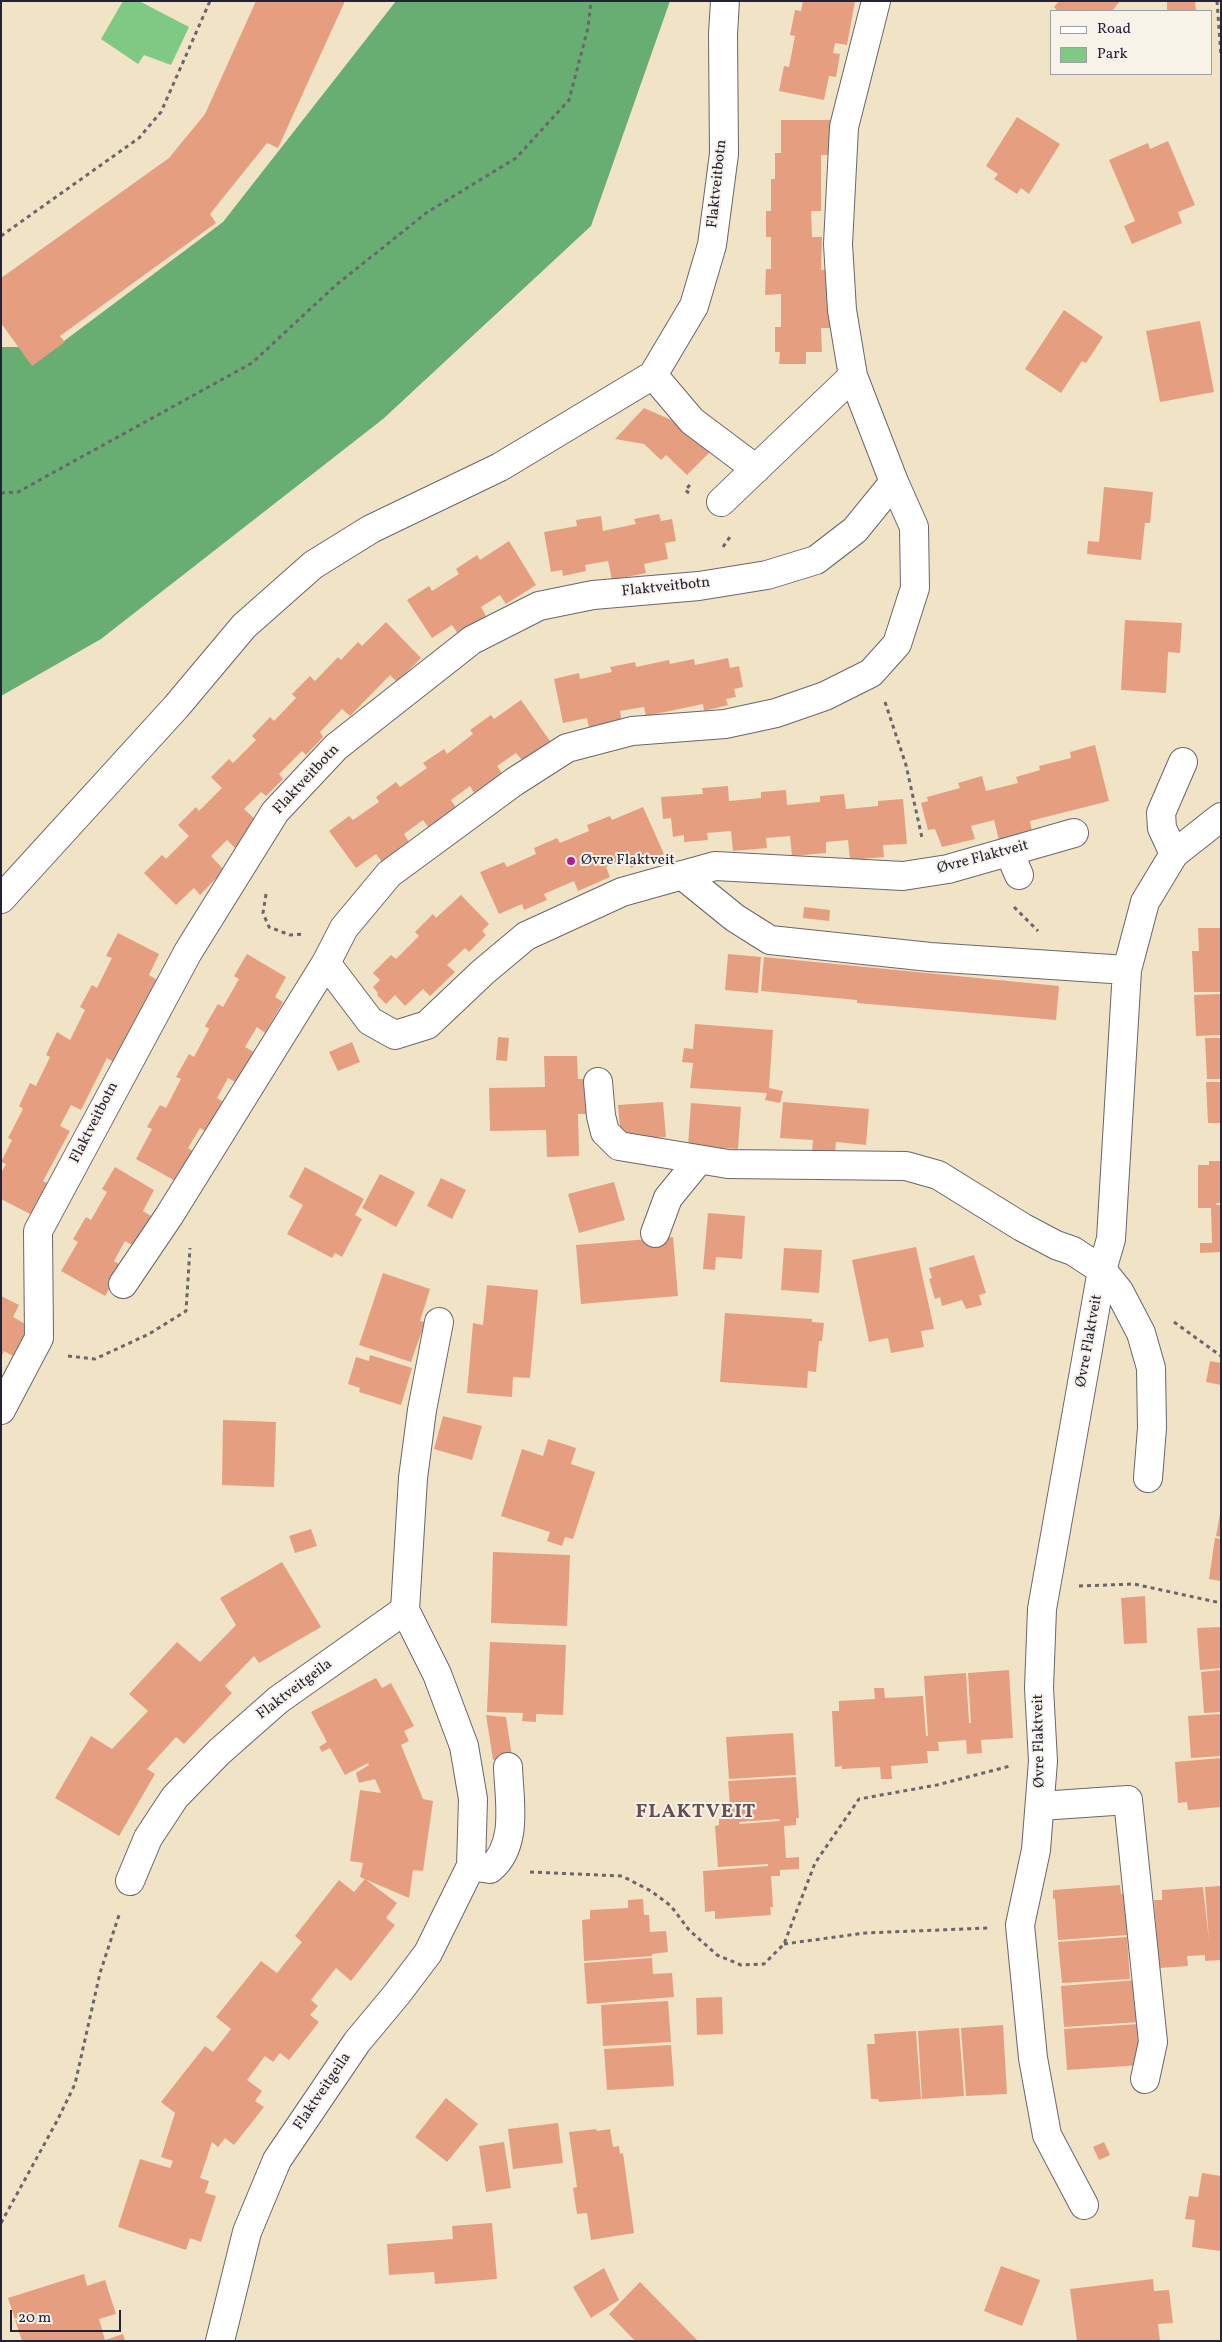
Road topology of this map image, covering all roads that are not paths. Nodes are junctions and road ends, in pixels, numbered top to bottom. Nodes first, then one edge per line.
1 (725, 1) edge
2 (876, 1) edge
3 (652, 375) junction
4 (853, 376) junction
5 (756, 469) junction
6 (894, 482) junction
7 (721, 502) dead end
8 (1183, 762) dead end
9 (1221, 817) edge
10 (1074, 833) dead end
11 (1174, 854) junction
12 (682, 875) junction
13 (1, 899) edge
14 (326, 963) junction
15 (1127, 970) junction
16 (598, 1082) dead end
17 (699, 1160) junction
18 (655, 1233) dead end
19 (1102, 1270) junction
20 (123, 1284) dead end
21 (439, 1322) dead end
22 (1, 1410) edge
23 (1148, 1478) dead end
24 (405, 1610) junction
25 (508, 1767) dead end
26 (1040, 1806) junction
27 (471, 1866) junction
28 (130, 1881) road end
29 (1145, 2079) dead end
30 (1084, 2205) dead end
31 (220, 2341) edge

1 - 3 street, Flaktveitbotn
2 - 4 street
3 - 5 street
3 - 13 street, Flaktveitbotn
4 - 5 street
4 - 6 street
5 - 7 street
6 - 14 street
6 - 22 street, Flaktveitbotn
8 - 11 street
9 - 11 street, Øvre Flaktveit
10 - 12 street, Øvre Flaktveit
11 - 15 street, Øvre Flaktveit
12 - 14 street, Øvre Flaktveit
12 - 15 street
14 - 20 street
15 - 19 street, Øvre Flaktveit
16 - 17 street
17 - 18 street
17 - 19 street
19 - 23 street
19 - 26 street, Øvre Flaktveit
21 - 24 street, Flaktveitgeila
24 - 27 street, Flaktveitgeila
24 - 28 street, Flaktveitgeila
25 - 27 street
26 - 29 street
26 - 30 street, Øvre Flaktveit
27 - 31 street, Flaktveitgeila

